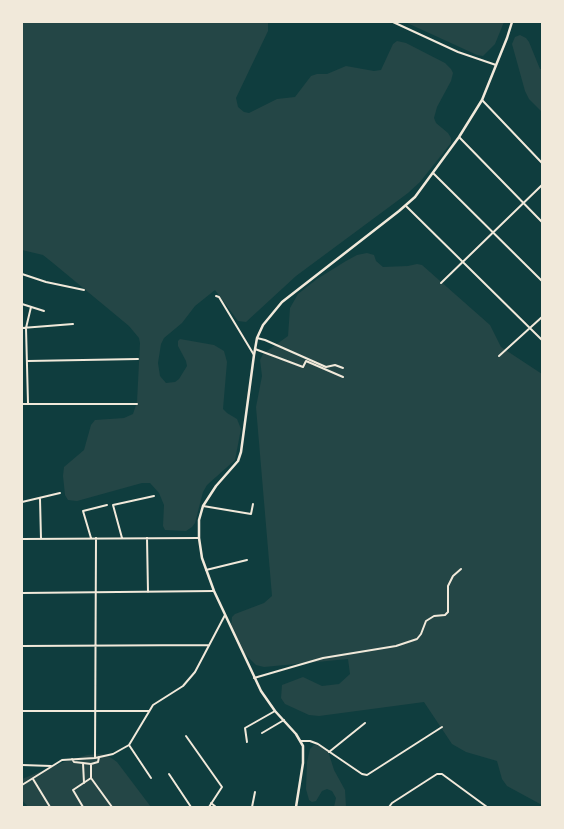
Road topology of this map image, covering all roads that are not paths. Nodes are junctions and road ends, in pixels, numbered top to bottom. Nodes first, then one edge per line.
1 (393, 22) edge
2 (512, 22) edge
3 (496, 65) junction
4 (482, 100) junction
5 (459, 138) junction
6 (542, 162) edge
7 (433, 173) junction
8 (542, 185) edge
9 (523, 202) junction
10 (406, 206) junction
11 (542, 222) edge
12 (494, 232) junction
13 (463, 262) junction
14 (22, 274) edge
15 (542, 281) edge
16 (441, 283) dead end
17 (84, 290) dead end
18 (216, 296) dead end
19 (22, 304) edge
20 (31, 307) junction
21 (44, 311) dead end
22 (542, 317) edge
23 (72, 324) dead end
24 (22, 328) edge
25 (26, 328) junction
26 (530, 329) junction
27 (257, 338) junction
28 (542, 340) edge
29 (255, 349) junction
30 (254, 355) junction
31 (499, 356) dead end
32 (138, 359) dead end
33 (28, 361) junction
34 (343, 368) dead end
35 (344, 377) dead end
36 (28, 403) junction
37 (22, 404) edge
38 (137, 404) dead end
39 (60, 494) dead end
40 (154, 496) dead end
41 (40, 498) junction
42 (22, 502) edge
43 (253, 504) dead end
44 (107, 505) dead end
45 (203, 506) junction
46 (91, 538) junction
47 (96, 538) junction
48 (122, 538) junction
49 (147, 538) junction
50 (199, 538) junction
51 (22, 539) edge
52 (41, 539) junction
53 (247, 560) dead end
54 (461, 569) dead end
55 (206, 570) junction
56 (214, 591) junction
57 (148, 592) junction
58 (22, 593) edge
59 (95, 593) junction
60 (225, 614) junction
61 (96, 645) junction
62 (209, 645) junction
63 (22, 646) edge
64 (254, 678) junction
65 (22, 711) edge
66 (94, 711) junction
67 (149, 711) junction
68 (275, 711) junction
69 (284, 720) junction
70 (365, 723) dead end
71 (442, 727) dead end
72 (262, 733) dead end
73 (186, 736) dead end
74 (301, 741) junction
75 (247, 742) dead end
76 (129, 745) junction
77 (329, 752) junction
78 (99, 757) junction
79 (95, 758) junction
80 (72, 759) junction
81 (83, 763) junction
82 (91, 764) junction
83 (22, 765) edge
84 (52, 766) junction
85 (169, 774) dead end
86 (91, 778) junction
87 (151, 778) dead end
88 (33, 779) junction
89 (84, 783) junction
90 (22, 785) edge
91 (255, 792) dead end
92 (211, 803) junction
93 (50, 807) edge
94 (83, 807) edge
95 (112, 807) edge
96 (191, 807) edge
97 (209, 807) edge
98 (216, 807) edge
99 (252, 807) edge
100 (296, 807) edge
101 (389, 807) edge
102 (487, 807) edge

1 - 3 street
2 - 3 street
3 - 4 street
4 - 5 street
4 - 6 street
5 - 7 street
5 - 9 street
7 - 10 street
7 - 12 street
8 - 9 street
9 - 11 street
9 - 12 street
10 - 13 street
10 - 27 street
12 - 13 street
12 - 15 street
13 - 16 street
13 - 26 street
14 - 17 street
18 - 30 street
19 - 20 street
20 - 21 street
20 - 25 street
22 - 26 street
23 - 25 street
24 - 25 street
25 - 33 street
26 - 28 street
26 - 31 street
27 - 29 street
27 - 34 street
29 - 30 street
29 - 35 street
30 - 45 street
32 - 33 street
33 - 36 street
36 - 37 street
36 - 38 street
39 - 41 street
40 - 48 street
41 - 42 street
41 - 52 street
43 - 45 street
44 - 46 street
45 - 50 street
46 - 47 street
46 - 52 street
47 - 48 street
47 - 59 street
48 - 49 street
49 - 50 street
49 - 57 street
50 - 55 street
51 - 52 street
53 - 55 street
54 - 64 street
55 - 56 street
56 - 57 street
56 - 60 street
57 - 59 street
58 - 59 street
59 - 61 street
60 - 62 street
60 - 64 street
61 - 62 street
61 - 63 street
61 - 66 street
62 - 67 street
64 - 68 street
65 - 66 street
66 - 67 street
66 - 79 street
67 - 76 street
68 - 69 street
68 - 75 street
69 - 72 street
69 - 74 street
70 - 77 street
71 - 77 street
73 - 92 street
74 - 77 street
74 - 100 street
76 - 78 street
76 - 87 street
78 - 79 street
78 - 82 street
79 - 80 street
80 - 81 street
80 - 84 street
81 - 82 street
81 - 89 street
82 - 86 street
83 - 84 street
84 - 88 street
85 - 96 street
86 - 89 street
86 - 95 street
88 - 90 street
88 - 93 street
89 - 94 street
91 - 99 street
92 - 97 street
92 - 98 street
101 - 102 street

